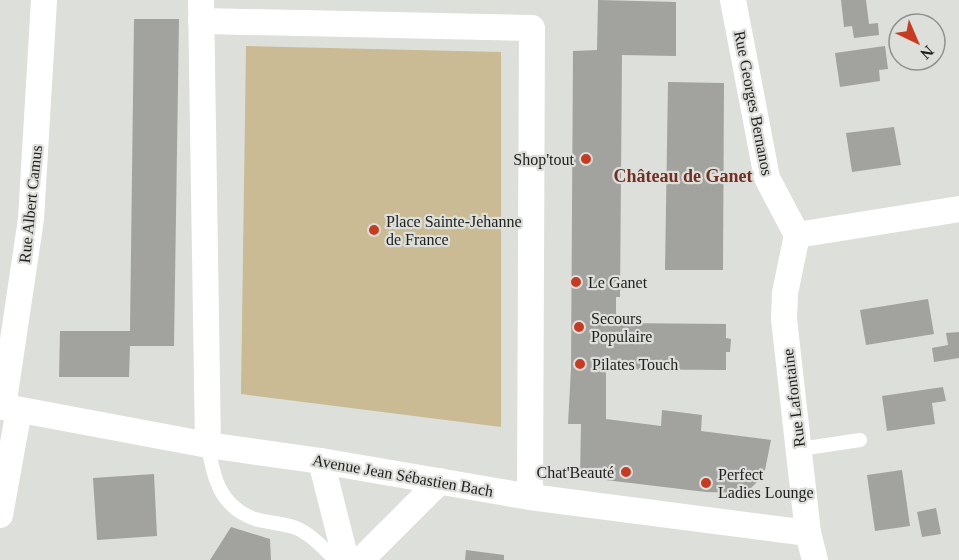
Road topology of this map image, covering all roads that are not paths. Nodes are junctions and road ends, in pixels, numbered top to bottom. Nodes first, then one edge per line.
1 (44, 0) edge
2 (734, 0) edge
3 (201, 11) edge
4 (959, 209) edge
5 (797, 235) junction
6 (7, 408) edge
7 (860, 440) dead end
8 (208, 445) junction
9 (800, 448) junction
10 (321, 461) junction
11 (440, 481) junction
12 (530, 497) junction
13 (0, 514) edge
14 (808, 532) junction
15 (336, 560) edge
16 (346, 560) edge
17 (361, 560) edge
18 (815, 560) edge

1 - 6 street, Rue Albert Camus
2 - 5 street, Rue Georges Bernanos
3 - 8 street
3 - 12 street
4 - 5 street
5 - 9 street, Rue Lafontaine
6 - 8 street, Avenue Jean Sébastien Bach
6 - 13 street, Rue Albert Camus
7 - 9 lane
8 - 10 street, Avenue Jean Sébastien Bach
8 - 15 lane
9 - 14 street, Rue Lafontaine
10 - 11 street, Avenue Jean Sébastien Bach
10 - 16 street
11 - 12 street, Avenue Jean Sébastien Bach
11 - 17 street
12 - 14 street, Avenue Jean Sébastien Bach
14 - 18 street, Rue Lafontaine

